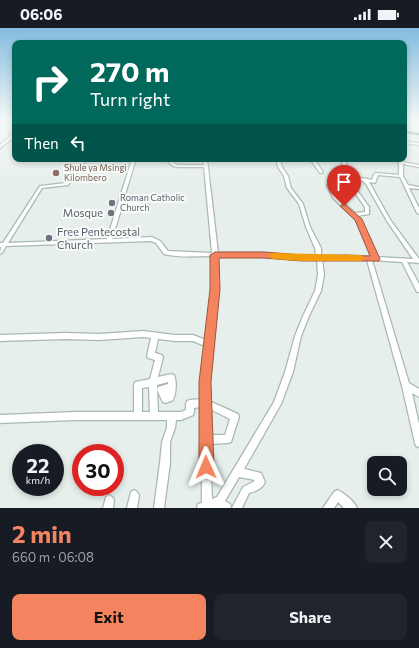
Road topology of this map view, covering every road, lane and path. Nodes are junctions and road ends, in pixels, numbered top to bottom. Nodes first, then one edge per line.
1 (83, 162) edge
2 (133, 162) edge
3 (171, 162) edge
4 (205, 162) edge
5 (279, 162) edge
6 (314, 162) edge
7 (344, 162) edge
8 (401, 162) edge
9 (405, 162) edge
10 (419, 166) edge
11 (321, 172) dead end
12 (401, 176) junction
13 (351, 177) junction
14 (364, 180) junction
15 (329, 185) dead end
16 (407, 186) junction
17 (419, 188) edge
18 (121, 202) junction
19 (147, 205) dead end
20 (419, 213) edge
21 (353, 215) junction
22 (109, 241) junction
23 (3, 245) edge
24 (0, 252) edge
25 (215, 255) junction
26 (320, 258) junction
27 (372, 259) junction
28 (404, 261) junction
29 (418, 261) edge
30 (419, 290) edge
31 (155, 335) junction
32 (0, 338) edge
33 (210, 345) junction
34 (153, 382) junction
35 (406, 386) junction
36 (170, 388) dead end
37 (419, 393) edge
38 (205, 403) junction
39 (138, 416) junction
40 (154, 416) junction
41 (172, 416) junction
42 (0, 419) edge
43 (206, 440) junction
44 (419, 443) edge
45 (236, 472) junction
46 (134, 495) dead end
47 (132, 508) edge
48 (159, 508) edge
49 (205, 508) edge
50 (226, 508) edge
51 (237, 508) edge
52 (328, 508) edge
53 (352, 508) edge

1 - 23 street
2 - 18 street
3 - 4 street
4 - 25 street
5 - 26 street
6 - 11 street
7 - 13 street
8 - 12 street
9 - 10 street
12 - 14 street
12 - 16 street
13 - 14 street
13 - 21 street
14 - 29 street
15 - 21 street
16 - 17 street
16 - 20 street
18 - 19 street
18 - 22 street
21 - 27 street
22 - 23 street
22 - 25 street
23 - 24 street
25 - 26 street
25 - 33 street
26 - 27 street
26 - 45 street
27 - 28 street
27 - 35 street
28 - 29 street
28 - 30 street
31 - 32 street
31 - 33 street
31 - 34 street
33 - 38 street
34 - 36 street
34 - 39 street
34 - 40 street
35 - 37 street
35 - 44 street
38 - 41 street
38 - 43 street
38 - 43 street
39 - 40 street
39 - 42 street
40 - 41 street
41 - 48 street
43 - 49 street
45 - 49 street
45 - 51 street
46 - 47 street
49 - 50 street
52 - 53 street

